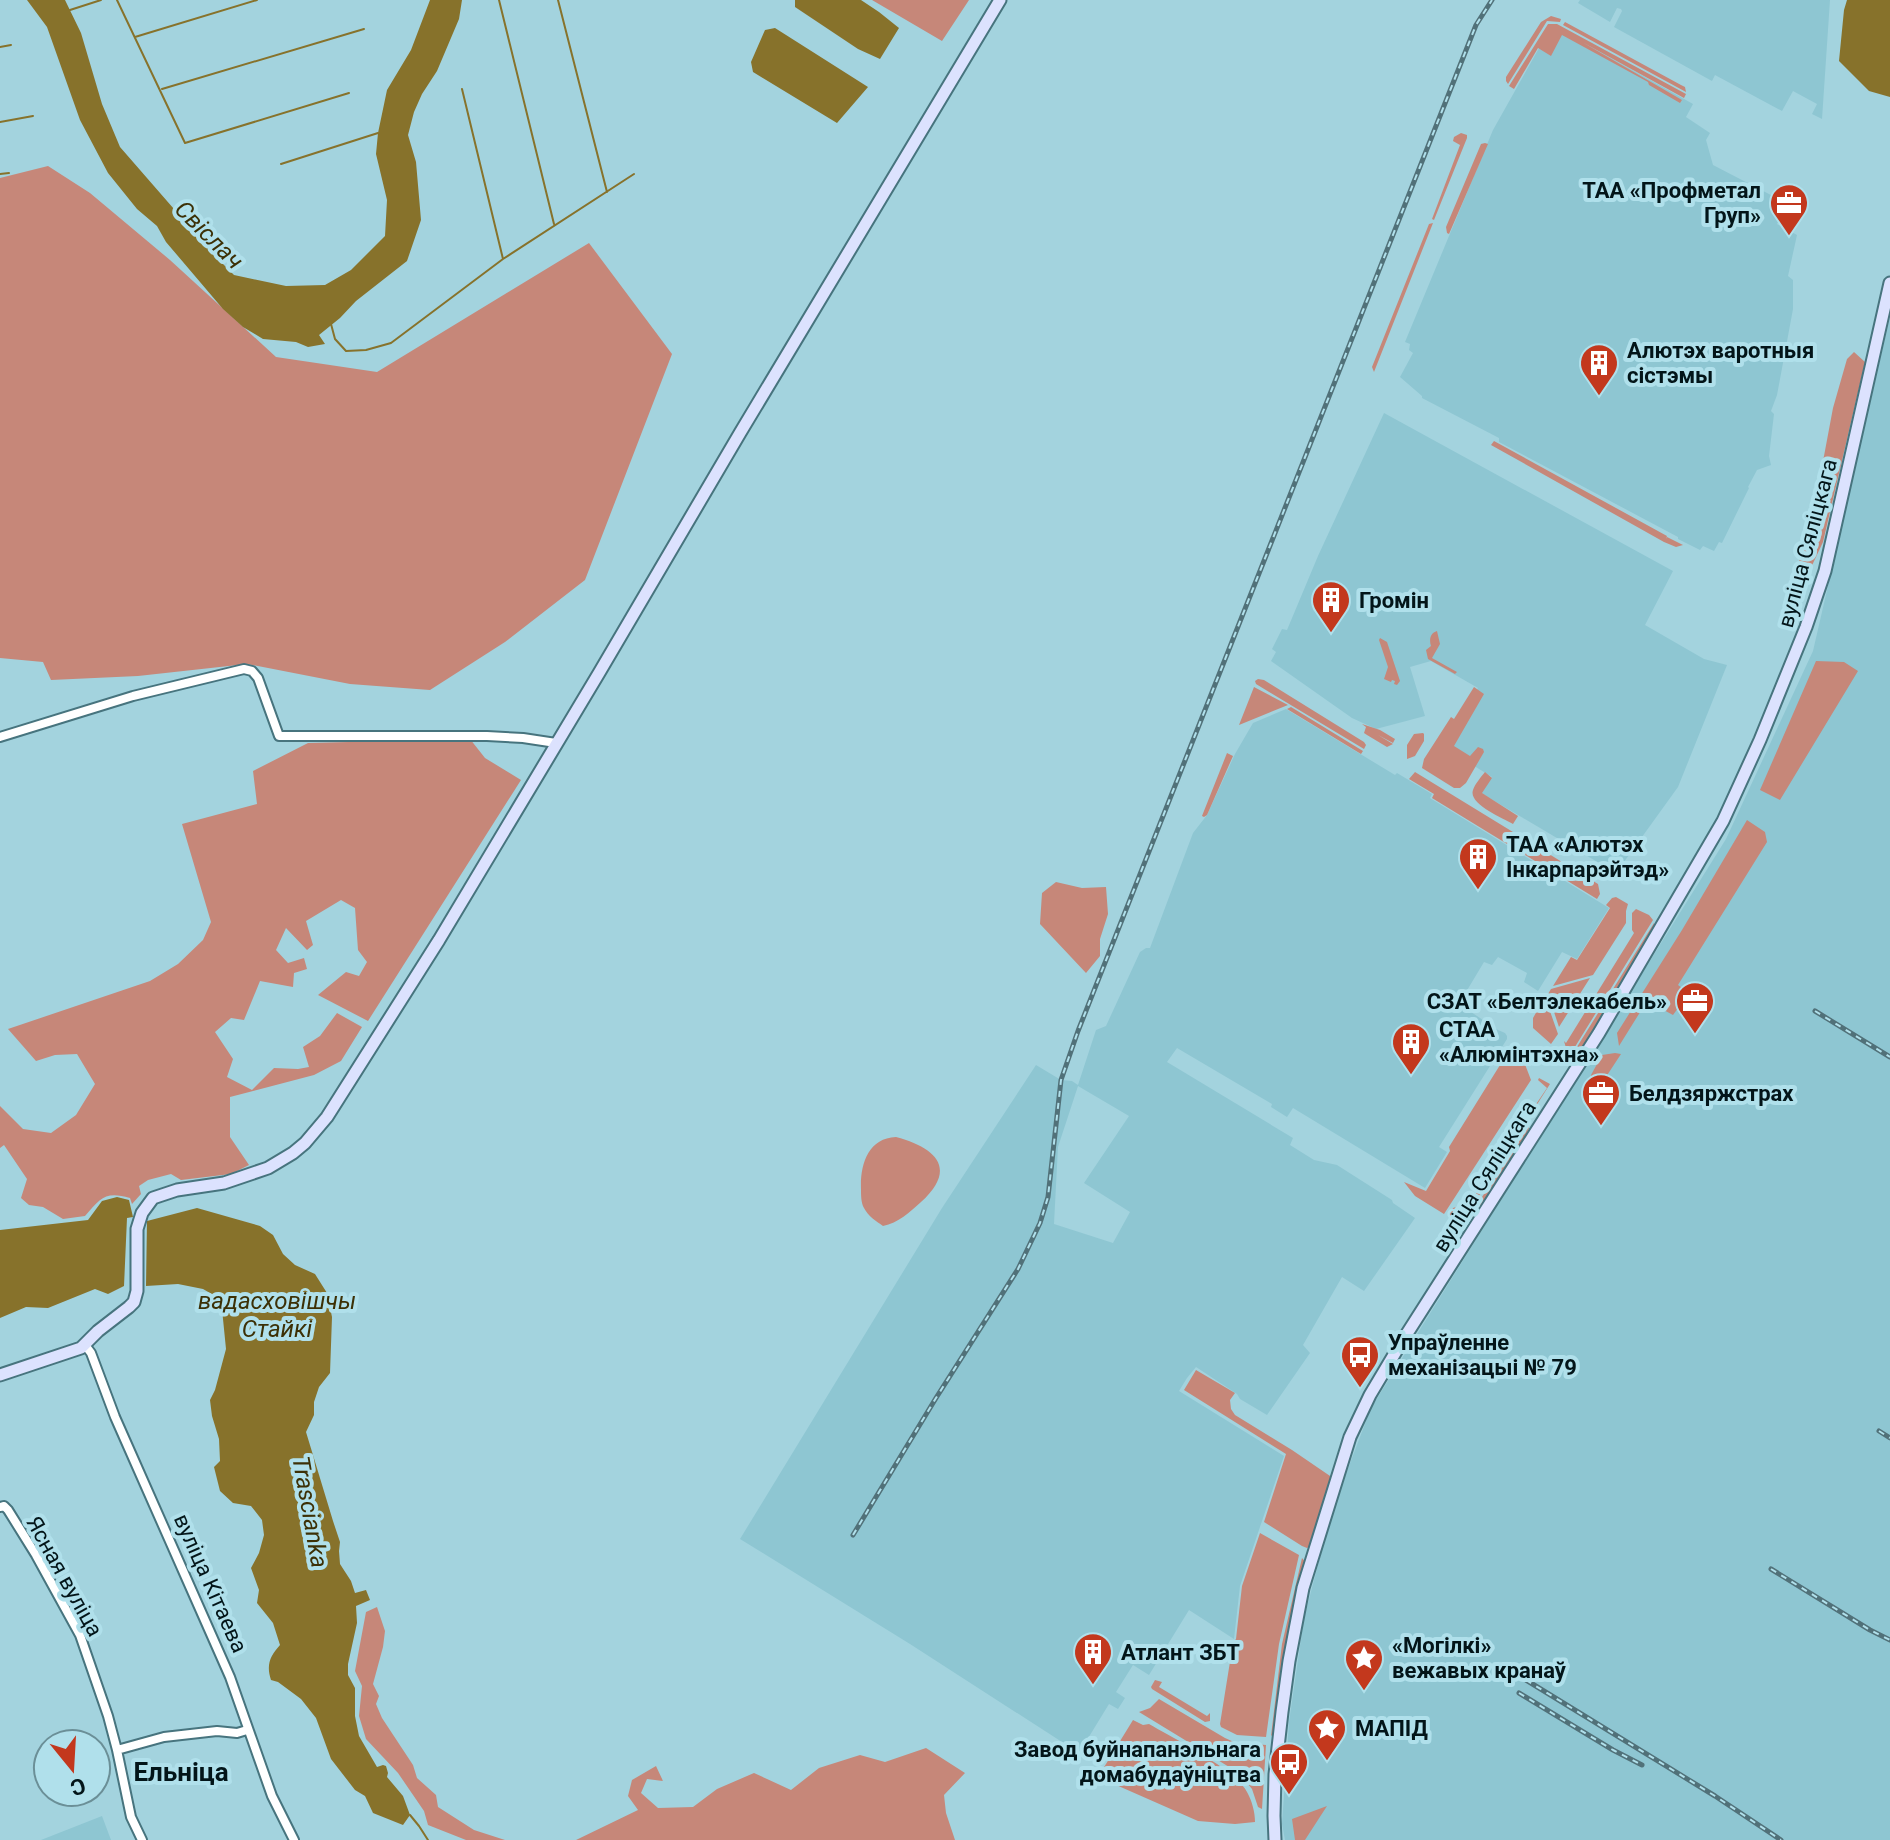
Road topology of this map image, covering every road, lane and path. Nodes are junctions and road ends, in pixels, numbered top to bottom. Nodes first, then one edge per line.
1 (1000, 0) edge
2 (1890, 283) edge
3 (0, 737) edge
4 (556, 743) junction
5 (85, 1345) junction
6 (0, 1375) edge
7 (4, 1508) edge
8 (247, 1730) junction
9 (117, 1750) junction
10 (142, 1840) edge
11 (294, 1840) edge
12 (1275, 1840) edge

1 - 4 main road
2 - 12 main road, вуліца Сяліцкага
3 - 4 street
4 - 5 main road
5 - 6 main road
5 - 8 street, вуліца Кітаева
7 - 9 street, Ясная вуліца
8 - 9 street
8 - 11 street, вуліца Кітаева
9 - 10 street, Ясная вуліца

